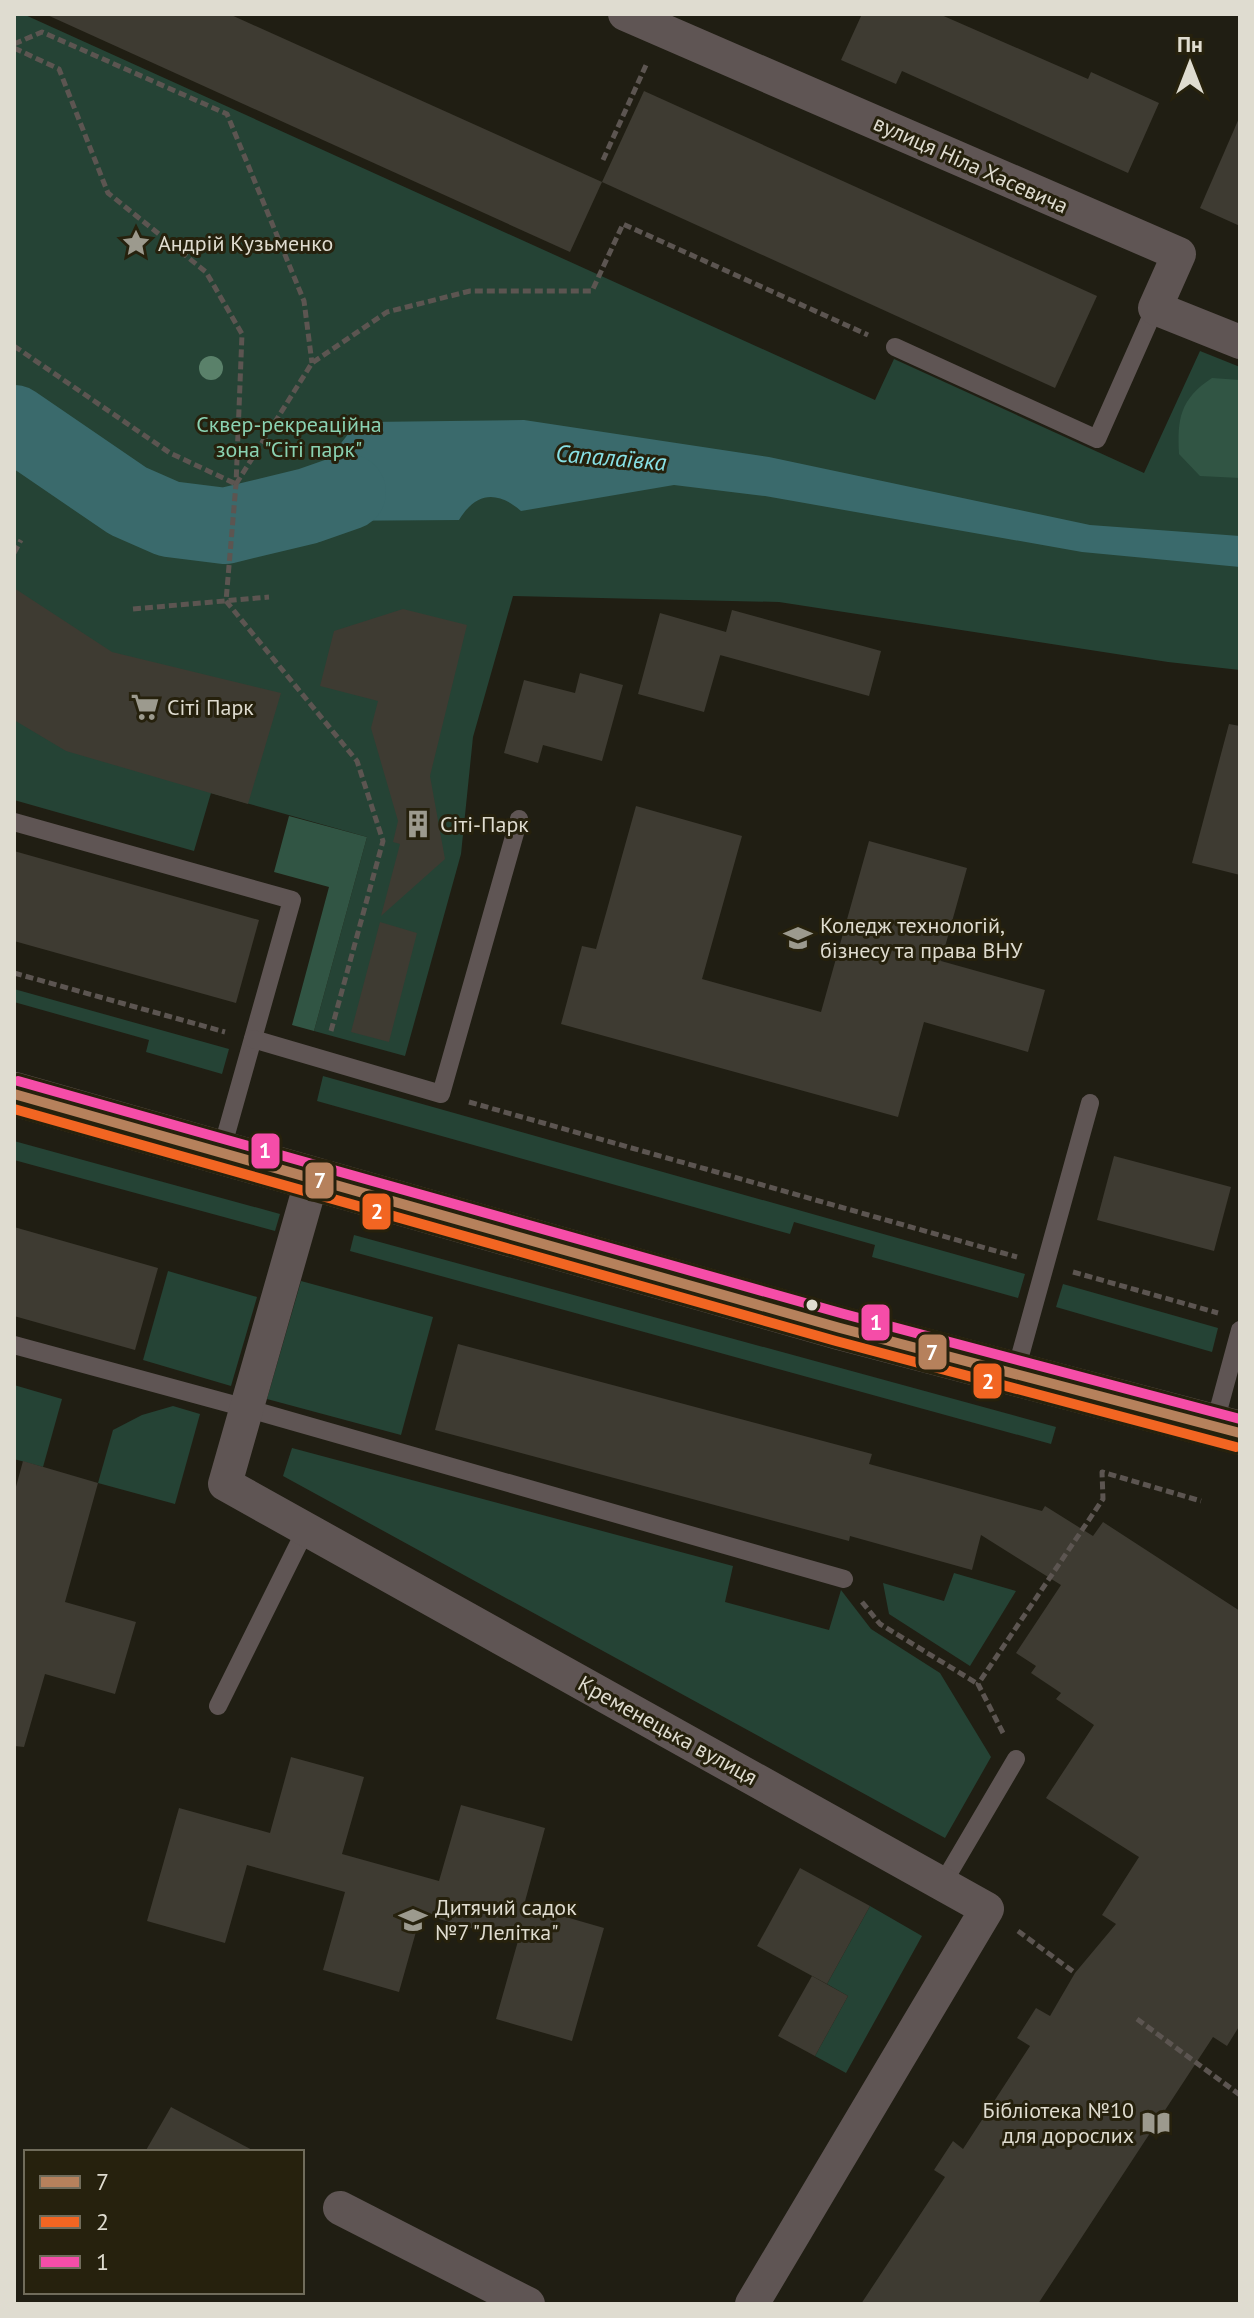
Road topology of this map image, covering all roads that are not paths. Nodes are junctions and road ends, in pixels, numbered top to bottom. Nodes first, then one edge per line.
1 (625, 14) edge
2 (1155, 308) junction
3 (1240, 342) edge
4 (895, 347) dead end
5 (519, 819) dead end
6 (14, 822) edge
7 (253, 1039) junction
8 (14, 1094) edge
9 (1090, 1103) dead end
10 (221, 1152) junction
11 (312, 1179) junction
12 (1240, 1330) edge
13 (14, 1345) edge
14 (1015, 1374) junction
15 (246, 1408) junction
16 (1227, 1430) edge
17 (306, 1529) junction
18 (844, 1579) road end
19 (218, 1706) dead end
20 (1016, 1759) road end
21 (943, 1883) junction
22 (340, 2208) dead end
23 (528, 2304) edge
24 (752, 2304) edge

1 - 2 street, вулиця Ніла Хасевича
2 - 3 street
2 - 4 lane
5 - 7 lane
6 - 7 lane
7 - 10 lane
8 - 10 main road
9 - 14 lane
10 - 11 main road
11 - 14 main road
11 - 15 street, Кременецька вулиця
12 - 16 lane
13 - 15 lane
14 - 16 main road
15 - 17 street, Кременецька вулиця
15 - 18 lane
17 - 19 lane
17 - 21 street, Кременецька вулиця
20 - 21 lane
21 - 24 street, Кременецька вулиця
22 - 23 street

